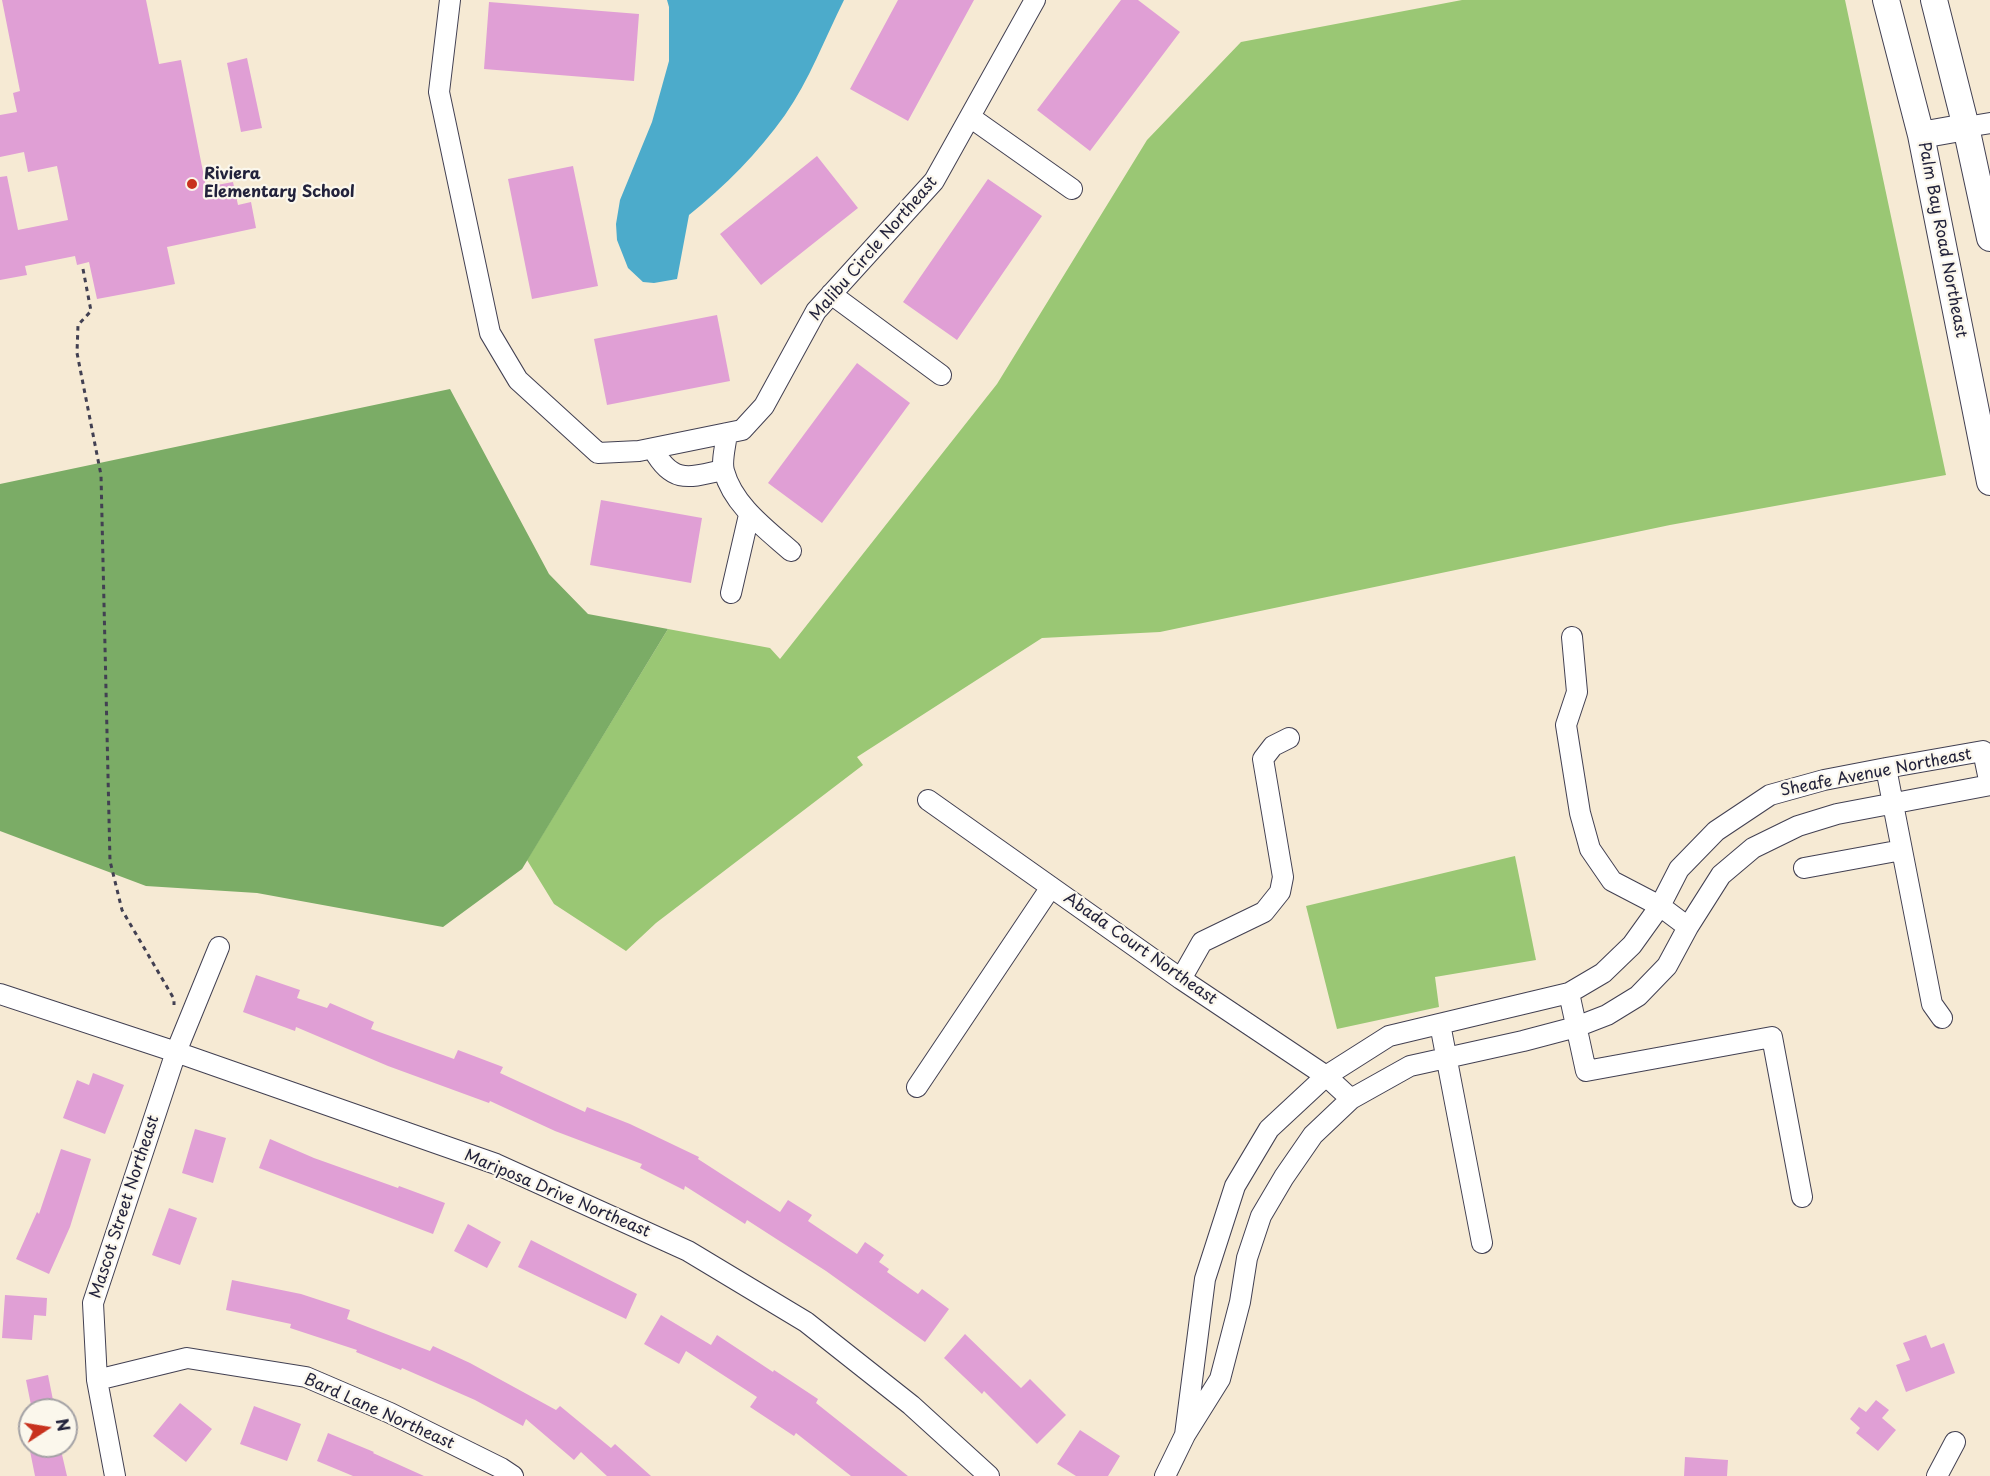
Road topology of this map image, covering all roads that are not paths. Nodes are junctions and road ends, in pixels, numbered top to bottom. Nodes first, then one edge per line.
1 (450, 0) edge
2 (1035, 0) edge
3 (1886, 0) edge
4 (1934, 0) edge
5 (970, 117) junction
6 (1978, 125) edge
7 (1921, 135) junction
8 (1072, 189) dead end
9 (1990, 238) edge
10 (831, 294) junction
11 (941, 375) dead end
12 (727, 433) junction
13 (653, 449) junction
14 (723, 470) junction
15 (1990, 482) edge
16 (749, 514) junction
17 (790, 551) dead end
18 (731, 593) dead end
19 (1572, 637) dead end
20 (1289, 738) dead end
21 (1886, 768) junction
22 (928, 800) dead end
23 (1893, 803) junction
24 (1902, 850) junction
25 (1804, 868) dead end
26 (1051, 887) junction
27 (1660, 906) junction
28 (1688, 927) junction
29 (219, 947) dead end
30 (1181, 979) junction
31 (1569, 993) junction
32 (0, 994) edge
33 (1942, 1018) dead end
34 (1440, 1024) junction
35 (1576, 1028) junction
36 (176, 1052) junction
37 (1446, 1058) junction
38 (1326, 1076) junction
39 (917, 1087) dead end
40 (1351, 1099) junction
41 (1802, 1197) dead end
42 (1482, 1243) dead end
43 (97, 1380) junction
44 (1185, 1434) junction
45 (1954, 1442) dead end
46 (115, 1476) edge
47 (513, 1476) edge
48 (989, 1476) edge
49 (1165, 1476) edge
50 (1936, 1476) edge

1 - 13 street, Malibu Circle Northeast
2 - 5 street, Malibu Circle Northeast
3 - 7 main road, Palm Bay Road Northeast
4 - 6 main road
5 - 8 street
5 - 10 street, Malibu Circle Northeast
6 - 7 main road
6 - 9 main road
7 - 15 main road, Palm Bay Road Northeast
10 - 11 street
10 - 12 street, Malibu Circle Northeast
12 - 13 street, Malibu Circle Northeast
12 - 14 street
13 - 14 street
14 - 16 street
16 - 17 street
16 - 18 street
19 - 27 street
20 - 30 street
21 - 23 street
21 - 23 street, Sheafe Avenue Northeast
21 - 27 street, Sheafe Avenue Northeast
22 - 26 street, Abada Court Northeast
23 - 24 street
23 - 28 street, Sheafe Avenue Northeast
24 - 25 street
24 - 33 street
26 - 30 street, Abada Court Northeast
26 - 39 street
27 - 28 street
27 - 31 street, Sheafe Avenue Northeast
28 - 35 street, Sheafe Avenue Northeast
29 - 36 street, Mascot Street Northeast
30 - 38 street, Abada Court Northeast
31 - 34 street, Sheafe Avenue Northeast
31 - 35 street
32 - 36 street, Mariposa Drive Northeast
34 - 37 street
34 - 38 street, Sheafe Avenue Northeast
35 - 37 street, Sheafe Avenue Northeast
35 - 41 street
36 - 43 street, Mascot Street Northeast
36 - 48 street, Mariposa Drive Northeast
37 - 40 street, Sheafe Avenue Northeast
37 - 42 street
38 - 40 street, Abada Court Northeast
38 - 44 street, Sheafe Avenue Northeast
40 - 44 street, Sheafe Avenue Northeast
43 - 46 street, Mascot Street Northeast
43 - 47 street, Bard Lane Northeast
44 - 49 street, Sheafe Avenue Northeast
45 - 50 street

